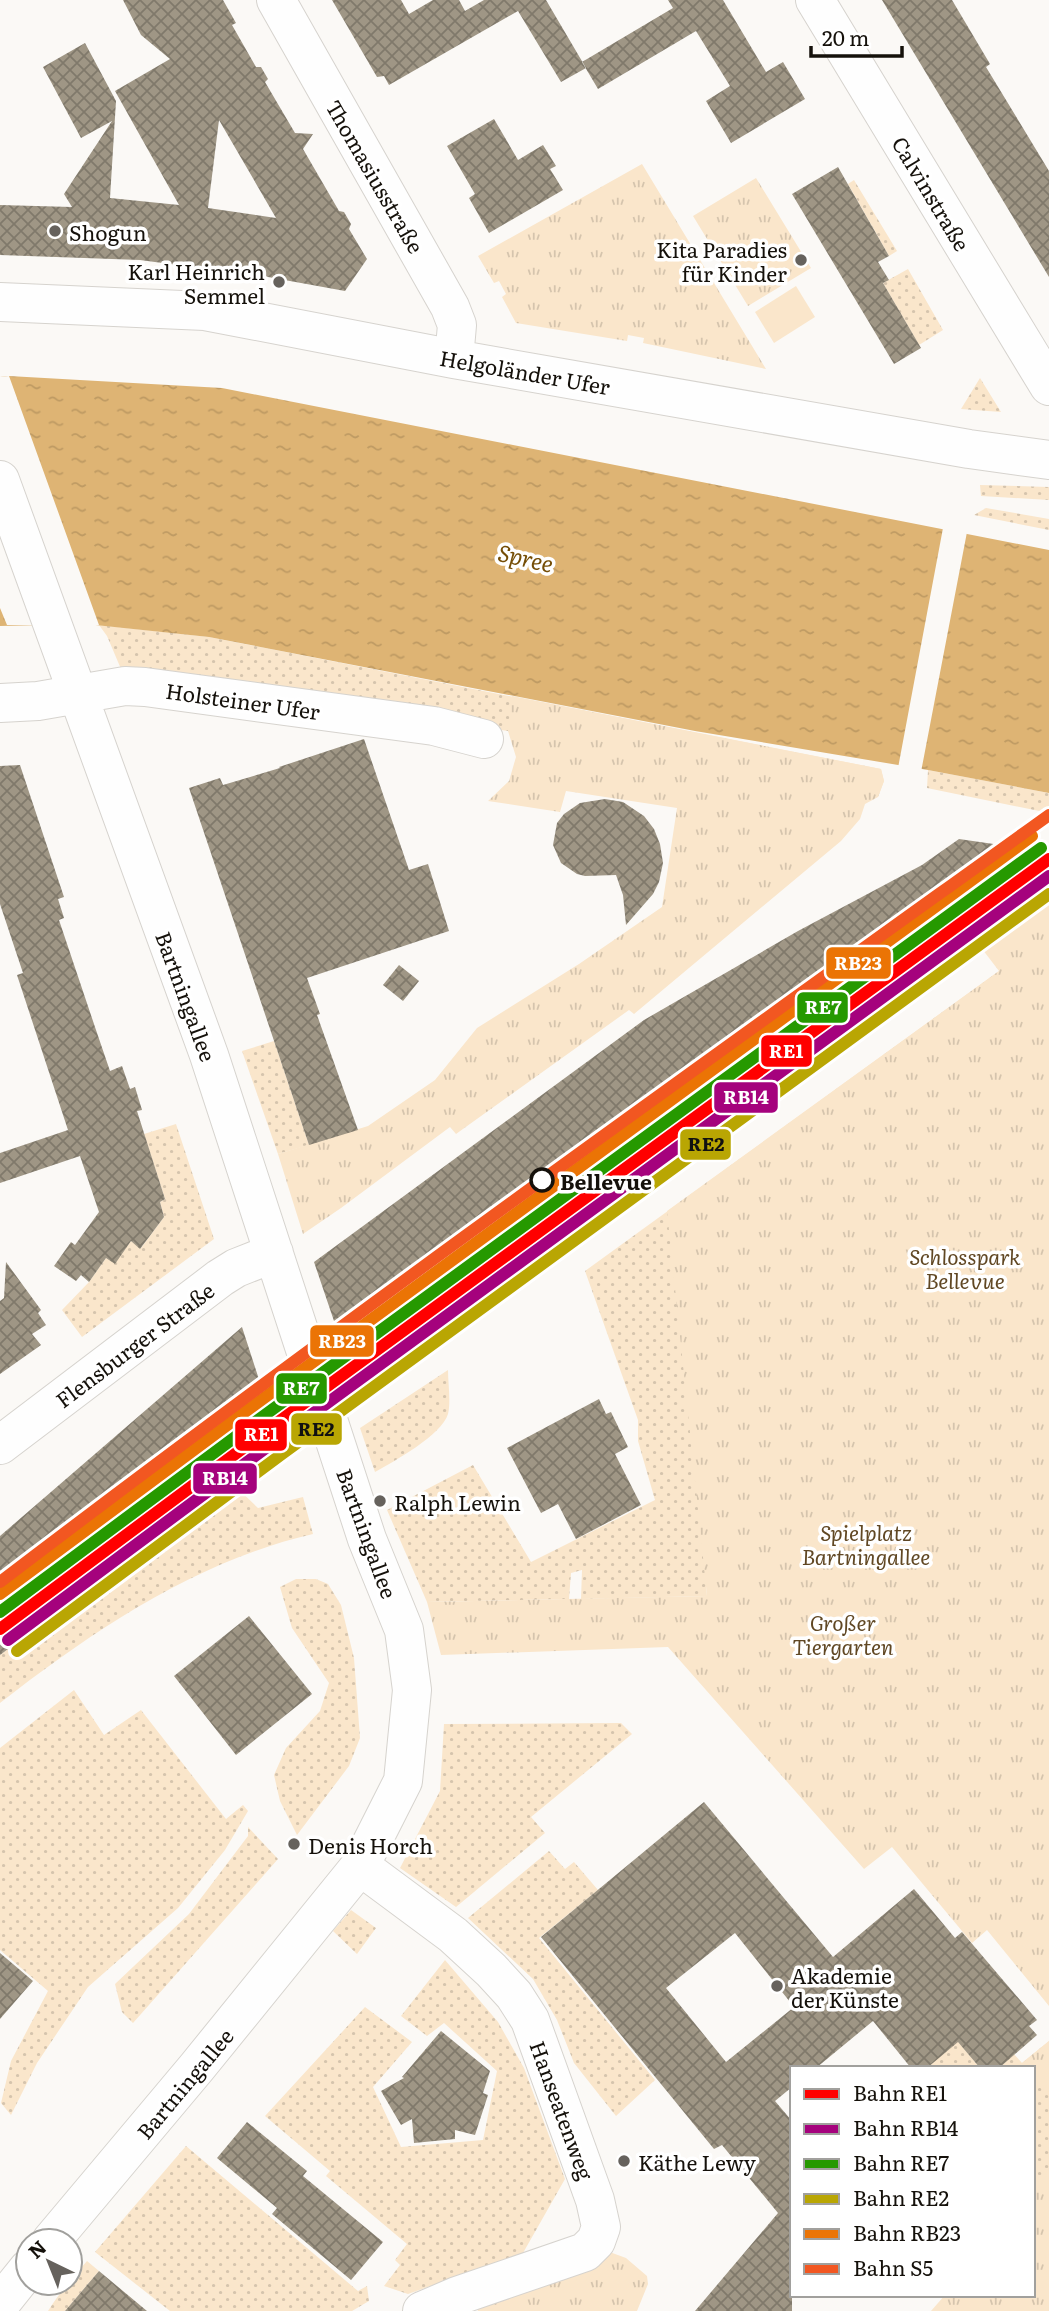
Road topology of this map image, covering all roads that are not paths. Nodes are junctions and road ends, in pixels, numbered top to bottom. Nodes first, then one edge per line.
1 (276, 0) edge
2 (816, 0) edge
3 (0, 302) edge
4 (454, 359) junction
5 (1049, 386) edge
6 (1049, 460) edge
7 (0, 480) edge
8 (79, 693) junction
9 (0, 703) edge
10 (484, 739) dead end
11 (274, 1253) junction
12 (0, 1445) edge
13 (360, 1866) junction
14 (63, 2227) edge
15 (14, 2286) edge
16 (0, 2304) edge
17 (422, 2311) edge

1 - 4 street, Thomasiusstraße
2 - 5 street, Calvinstraße
3 - 4 street, Helgoländer Ufer
4 - 6 street, Helgoländer Ufer
7 - 8 street, Bartningallee
8 - 9 street, Holsteiner Ufer
8 - 10 street, Holsteiner Ufer
8 - 11 street, Bartningallee
11 - 12 street, Flensburger Straße
11 - 13 street, Bartningallee
13 - 14 street, Bartningallee
13 - 17 street, Hanseatenweg
15 - 16 street

